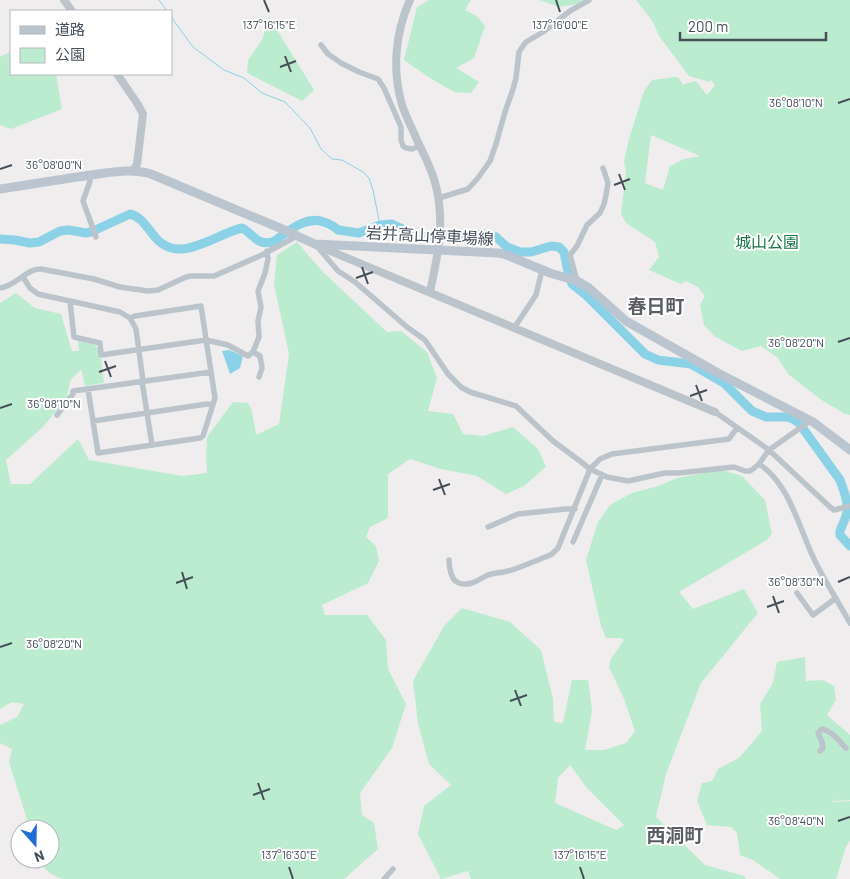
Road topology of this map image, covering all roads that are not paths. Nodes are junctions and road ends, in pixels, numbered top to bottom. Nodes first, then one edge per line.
1 (410, 0) edge
2 (589, 0) edge
3 (321, 44) dead end
4 (118, 75) edge
5 (420, 146) junction
6 (603, 168) dead end
7 (133, 171) junction
8 (89, 175) junction
9 (0, 189) edge
10 (439, 198) junction
11 (295, 235) junction
12 (96, 236) dead end
13 (315, 244) junction
14 (439, 245) junction
15 (267, 251) junction
16 (542, 270) junction
17 (24, 277) junction
18 (576, 281) junction
19 (0, 288) edge
20 (430, 292) junction
21 (70, 302) junction
22 (130, 318) junction
23 (514, 328) junction
24 (206, 340) junction
25 (139, 349) junction
26 (253, 352) junction
27 (211, 372) junction
28 (259, 377) dead end
29 (143, 381) junction
30 (88, 389) junction
31 (213, 405) junction
32 (715, 412) joint
33 (147, 413) junction
34 (57, 415) dead end
35 (93, 422) junction
36 (805, 425) junction
37 (737, 428) junction
38 (152, 445) junction
39 (769, 450) junction
40 (850, 450) edge
41 (759, 464) junction
42 (590, 469) junction
43 (602, 475) junction
44 (847, 507) edge
45 (575, 509) junction
46 (488, 526) dead end
47 (573, 542) dead end
48 (449, 560) dead end
49 (798, 594) dead end
50 (836, 598) junction
51 (850, 623) edge
52 (846, 748) dead end
53 (820, 751) dead end
54 (393, 870) dead end
55 (384, 879) edge

1 - 5 street
2 - 10 street
3 - 5 street
4 - 7 street
5 - 10 street
6 - 18 street
7 - 8 main road, 岩井高山停車場線
7 - 11 main road, 岩井高山停車場線
8 - 9 main road, 岩井高山停車場線
8 - 12 street
10 - 14 street
11 - 13 main road, 岩井高山停車場線
11 - 15 street
13 - 14 main road, 岩井高山停車場線
13 - 20 street
13 - 42 street
14 - 16 main road, 岩井高山停車場線
14 - 20 street
15 - 17 street
15 - 26 street
16 - 18 main road, 岩井高山停車場線
16 - 23 street
17 - 19 street
17 - 21 street
18 - 36 main road, 岩井高山停車場線
20 - 23 street
21 - 22 street
21 - 25 street
22 - 24 street
22 - 25 street
23 - 32 street
24 - 25 street
24 - 26 street
24 - 27 street
25 - 29 street
26 - 28 street
27 - 29 street
27 - 31 street
29 - 30 street
29 - 33 street
30 - 34 street
30 - 35 street
31 - 33 street
31 - 38 street
32 - 37 street
33 - 35 street
33 - 38 street
35 - 38 street
36 - 39 street
36 - 40 main road, 岩井高山停車場線
37 - 39 street
37 - 42 street
39 - 41 street
39 - 44 street
41 - 43 street
41 - 50 street
42 - 43 street
42 - 45 street
43 - 47 street
45 - 46 street
45 - 48 street
49 - 50 street
50 - 51 street
52 - 53 street
54 - 55 street

